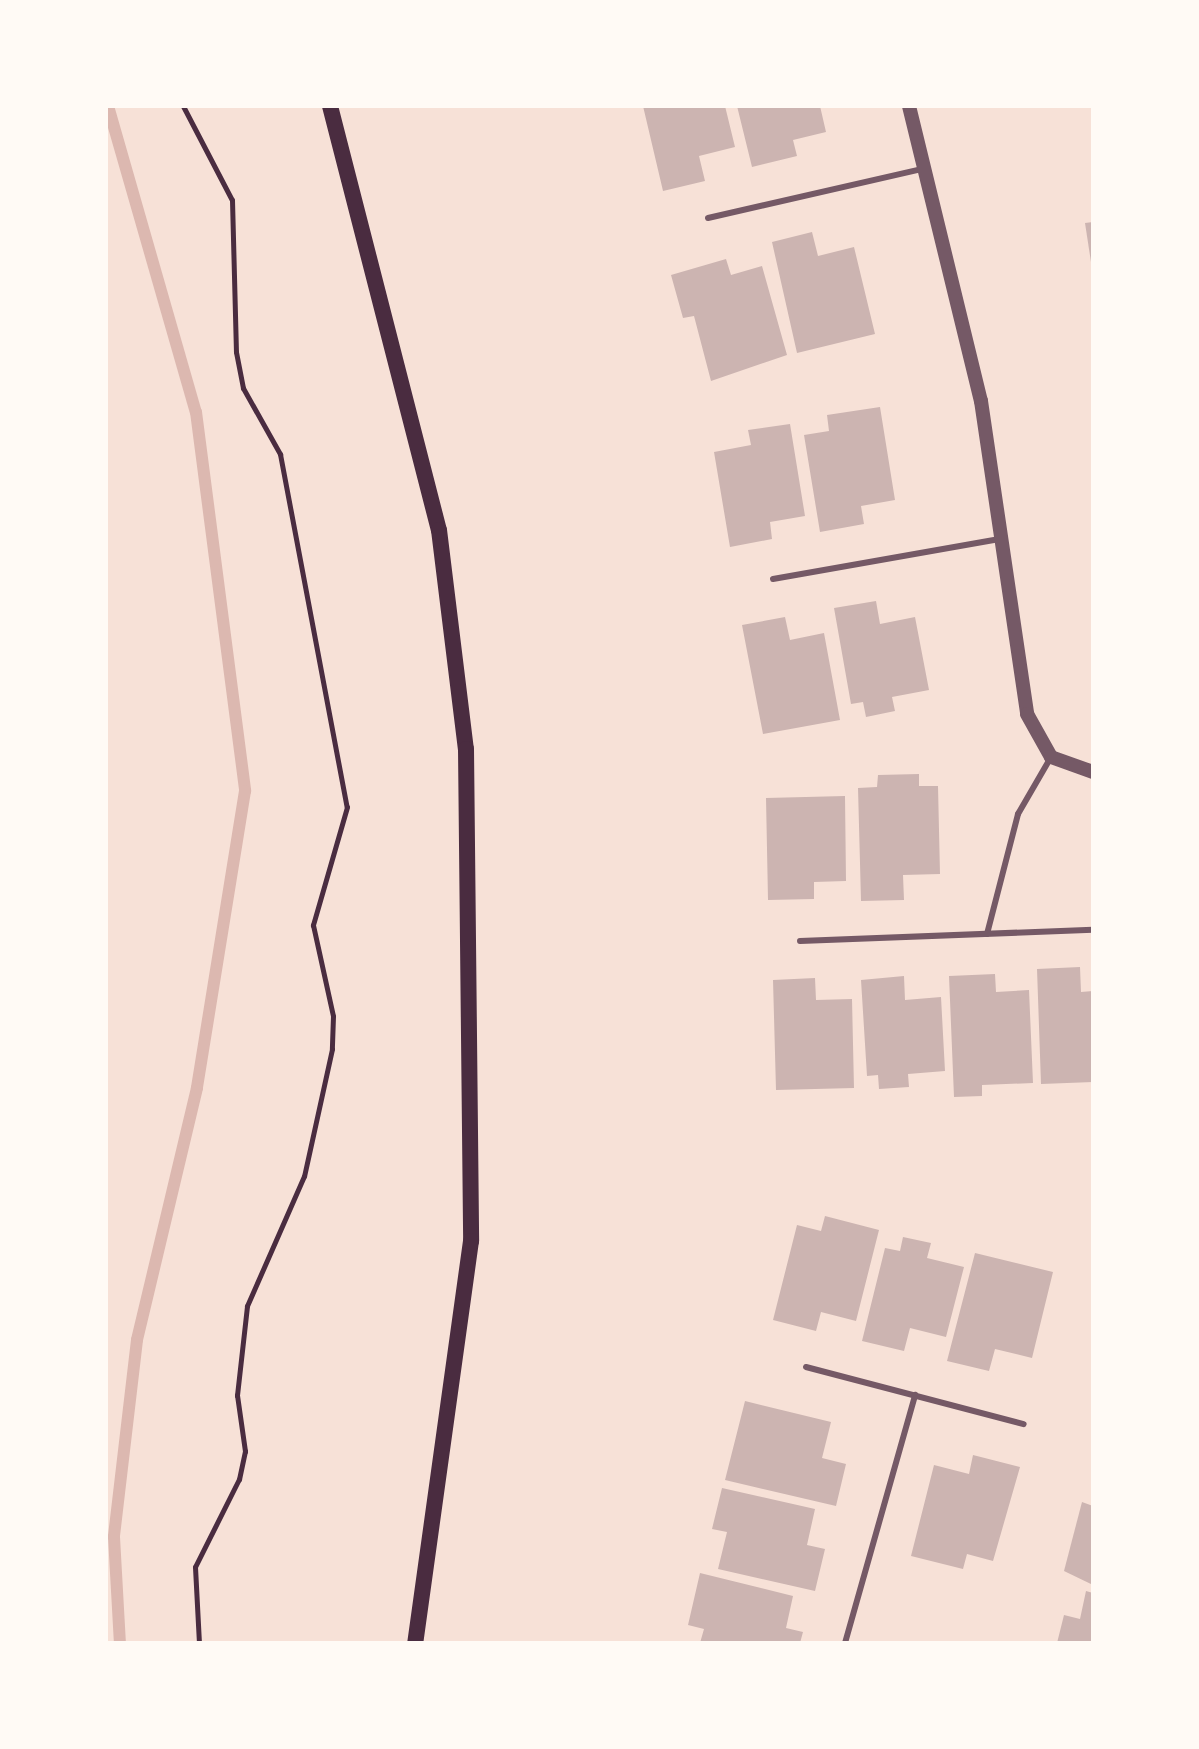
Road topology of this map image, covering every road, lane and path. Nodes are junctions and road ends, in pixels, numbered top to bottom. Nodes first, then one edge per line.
1 (183, 106) edge
2 (330, 106) edge
3 (909, 106) edge
4 (922, 169) junction
5 (708, 218) dead end
6 (1007, 538) junction
7 (773, 579) dead end
8 (1051, 757) junction
9 (1093, 772) edge
10 (1093, 930) edge
11 (987, 934) junction
12 (800, 941) dead end
13 (806, 1367) dead end
14 (915, 1395) junction
15 (1024, 1424) dead end
16 (199, 1643) edge
17 (415, 1643) edge
18 (845, 1643) edge

1 - 16 path
2 - 17 main road
3 - 4 street
4 - 5 lane
4 - 6 street
6 - 7 lane
6 - 8 street
8 - 9 street
8 - 11 lane
10 - 11 lane
11 - 12 lane
13 - 14 lane
14 - 15 lane
14 - 18 lane

